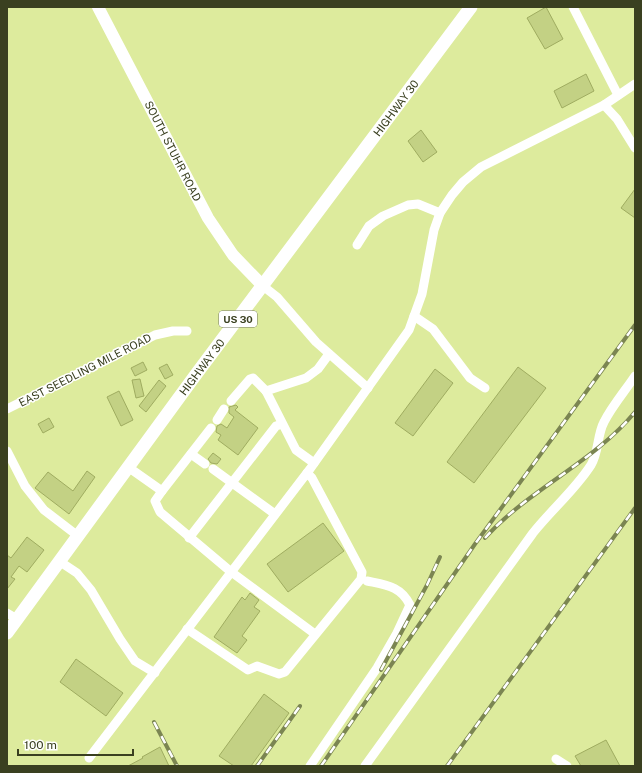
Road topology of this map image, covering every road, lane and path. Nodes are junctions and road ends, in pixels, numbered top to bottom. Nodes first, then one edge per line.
1 (98, 7) edge
2 (472, 7) edge
3 (573, 7) edge
4 (635, 84) edge
5 (618, 95) junction
6 (604, 104) junction
7 (635, 148) edge
8 (440, 213) junction
9 (357, 245) dead end
10 (263, 286) junction
11 (414, 316) junction
12 (187, 331) dead end
13 (329, 354) junction
14 (635, 376) edge
15 (368, 388) junction
16 (485, 388) dead end
17 (266, 391) junction
18 (231, 401) dead end
19 (7, 409) edge
20 (224, 409) dead end
21 (282, 424) junction
22 (7, 451) edge
23 (191, 454) junction
24 (314, 463) junction
25 (205, 464) dead end
26 (128, 467) junction
27 (213, 470) dead end
28 (306, 473) junction
29 (231, 482) junction
30 (162, 491) junction
31 (275, 514) junction
32 (78, 536) junction
33 (189, 538) junction
34 (59, 561) junction
35 (230, 571) junction
36 (367, 581) dead end
37 (12, 616) edge
38 (187, 629) junction
39 (7, 633) edge
40 (315, 634) junction
41 (155, 673) junction
42 (89, 758) dead end
43 (556, 759) dead end
44 (310, 766) edge
45 (365, 766) edge
46 (567, 766) edge

1 - 10 main road, SOUTH STUHR ROAD
2 - 10 highway, HIGHWAY 30 / US 30
3 - 5 street
4 - 5 street
5 - 6 street
6 - 7 street
6 - 8 street
8 - 9 street
8 - 11 street
10 - 13 street
10 - 26 highway, HIGHWAY 30 / US 30
11 - 15 street
11 - 16 street
12 - 19 street, EAST SEEDLING MILE ROAD
13 - 15 street
13 - 17 street
14 - 45 street
15 - 24 street
17 - 18 street
17 - 21 street
20 - 23 street
21 - 24 street
21 - 29 street
22 - 32 street
23 - 25 street
23 - 30 street
24 - 28 street
26 - 30 street
26 - 32 highway, HIGHWAY 30 / US 30
27 - 29 street
28 - 31 street
28 - 40 street
29 - 31 street
29 - 33 street
30 - 33 street
31 - 35 street
32 - 34 highway, HIGHWAY 30 / US 30
33 - 35 street
34 - 37 highway, HIGHWAY 30 / US 30
34 - 41 street
35 - 38 street
35 - 40 street
36 - 44 street
37 - 39 highway, HIGHWAY 30 / US 30
38 - 40 street
38 - 41 street
41 - 42 street
43 - 46 street

